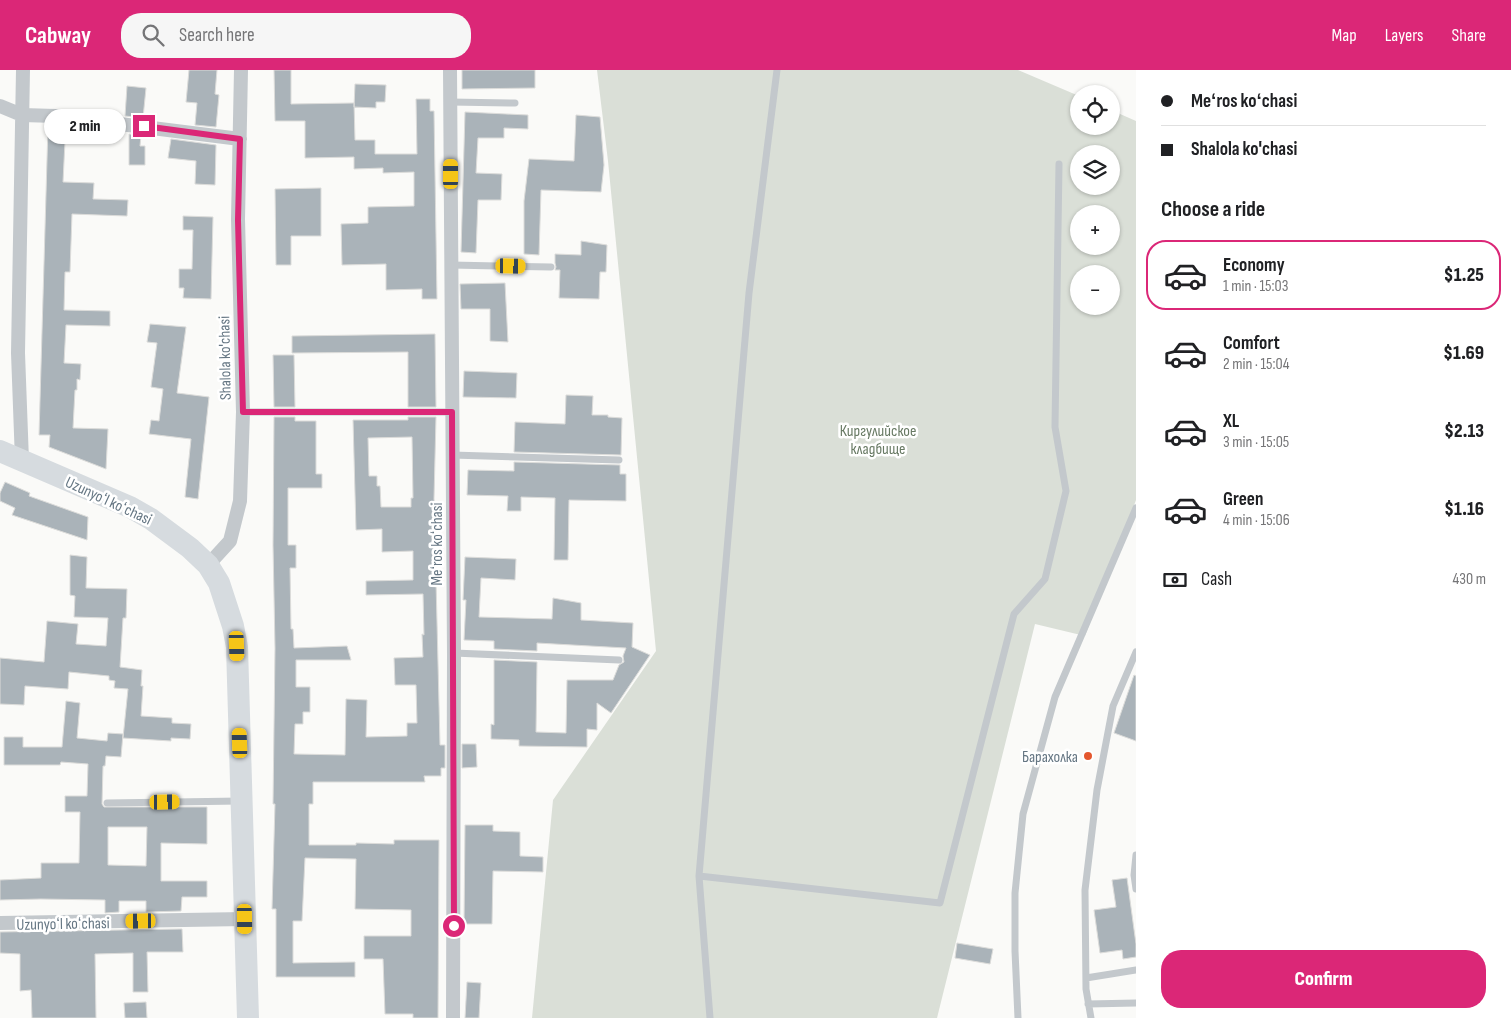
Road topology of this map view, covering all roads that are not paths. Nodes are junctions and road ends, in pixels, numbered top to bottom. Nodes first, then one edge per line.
1 (23, 70) edge
2 (241, 70) edge
3 (450, 70) edge
4 (777, 70) edge
5 (450, 102) junction
6 (515, 103) dead end
7 (0, 106) edge
8 (22, 115) junction
9 (240, 139) junction
10 (1059, 164) dead end
11 (451, 265) junction
12 (550, 267) dead end
13 (243, 412) junction
14 (452, 412) junction
15 (0, 451) edge
16 (452, 455) junction
17 (620, 460) dead end
18 (22, 461) junction
19 (1136, 508) edge
20 (208, 565) junction
21 (1136, 652) edge
22 (454, 653) junction
23 (619, 660) dead end
24 (242, 801) junction
25 (107, 803) dead end
26 (1136, 855) edge
27 (699, 876) junction
28 (1136, 889) edge
29 (245, 919) junction
30 (0, 923) edge
31 (1136, 970) edge
32 (1086, 978) junction
33 (1136, 1003) edge
34 (1088, 1004) junction
35 (248, 1018) edge
36 (453, 1018) edge
37 (710, 1018) edge
38 (1018, 1018) edge
39 (1091, 1018) edge

1 - 8 street
2 - 9 street, Shalola ko'chasi
3 - 5 street, Meʻros koʻchasi
4 - 27 lane
5 - 6 lane
5 - 11 street, Meʻros koʻchasi
7 - 8 street
8 - 9 street
8 - 18 street
9 - 13 street, Shalola ko'chasi
10 - 27 lane
11 - 12 lane
11 - 14 street, Meʻros koʻchasi
13 - 14 lane
13 - 20 street, Shalola ko'chasi
14 - 16 street, Meʻros koʻchasi
15 - 18 main road, Uzunyoʻl koʻchasi
16 - 17 lane
16 - 22 street, Meʻros koʻchasi
18 - 20 main road, Uzunyoʻl koʻchasi
19 - 38 lane
20 - 24 main road, Uzunyoʻl koʻchasi
21 - 32 lane
22 - 23 lane
22 - 36 street, Meʻros koʻchasi
24 - 25 lane
24 - 29 main road, Uzunyoʻl koʻchasi
26 - 28 lane
27 - 37 lane
29 - 30 street, Uzunyoʻl koʻchasi
29 - 35 main road, Uzunyoʻl koʻchasi
31 - 32 lane
32 - 34 lane
33 - 34 lane
34 - 39 lane

